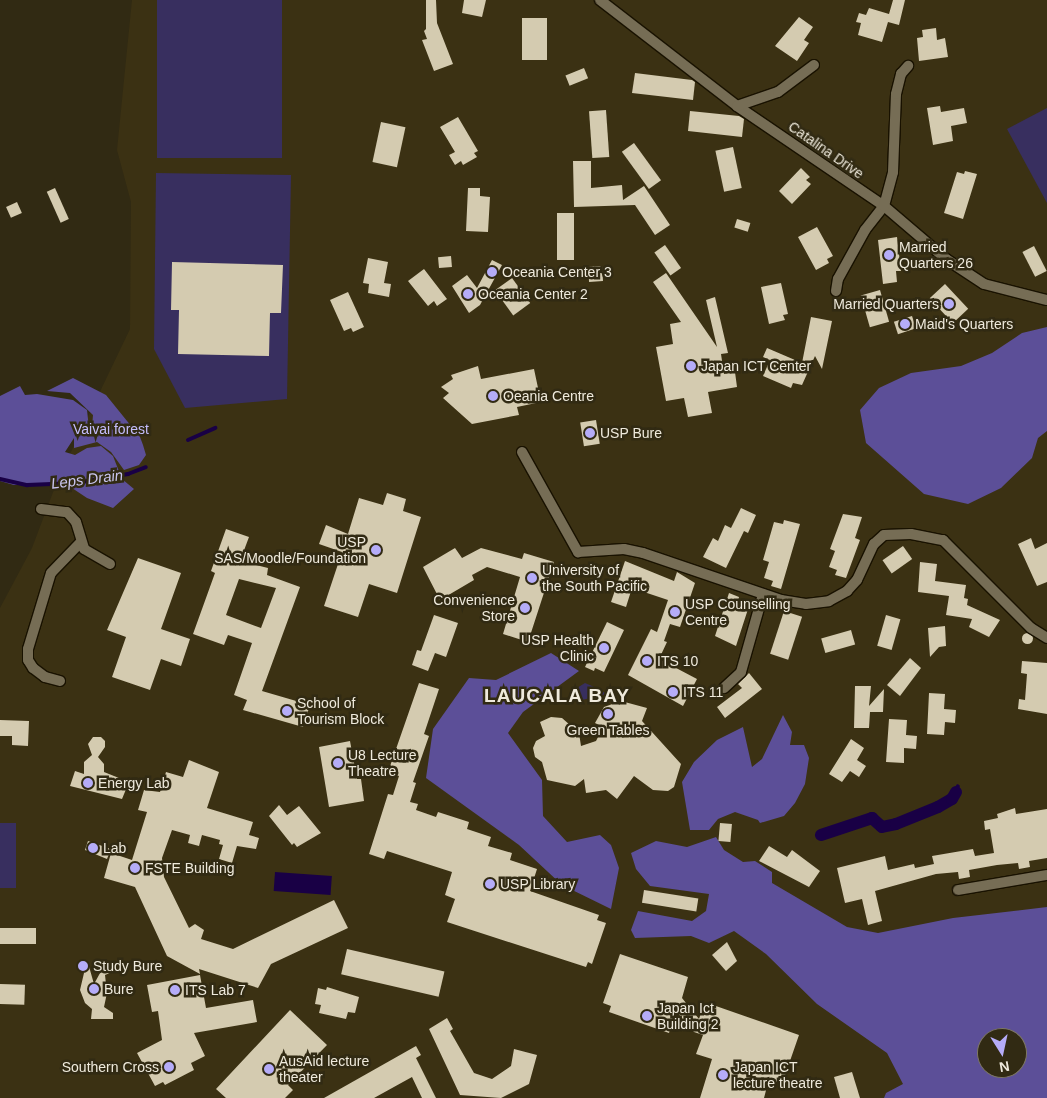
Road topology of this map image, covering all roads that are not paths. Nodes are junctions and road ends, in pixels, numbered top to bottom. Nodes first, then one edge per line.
1 (600, 0) edge
2 (814, 65) dead end
3 (908, 66) dead end
4 (737, 106) junction
5 (884, 206) junction
6 (836, 291) dead end
7 (1047, 300) edge
8 (522, 452) dead end
9 (41, 508) dead end
10 (80, 543) junction
11 (110, 564) dead end
12 (763, 594) junction
13 (1047, 638) edge
14 (60, 681) dead end
15 (724, 688) dead end
16 (1047, 875) edge
17 (958, 890) dead end

1 - 4 street, Catalina Drive
2 - 4 street
3 - 5 street
4 - 5 street, Catalina Drive
5 - 6 street
5 - 7 street, Catalina Drive
8 - 12 street
9 - 10 street
10 - 11 street
10 - 14 street
12 - 13 street
12 - 15 street
16 - 17 street

